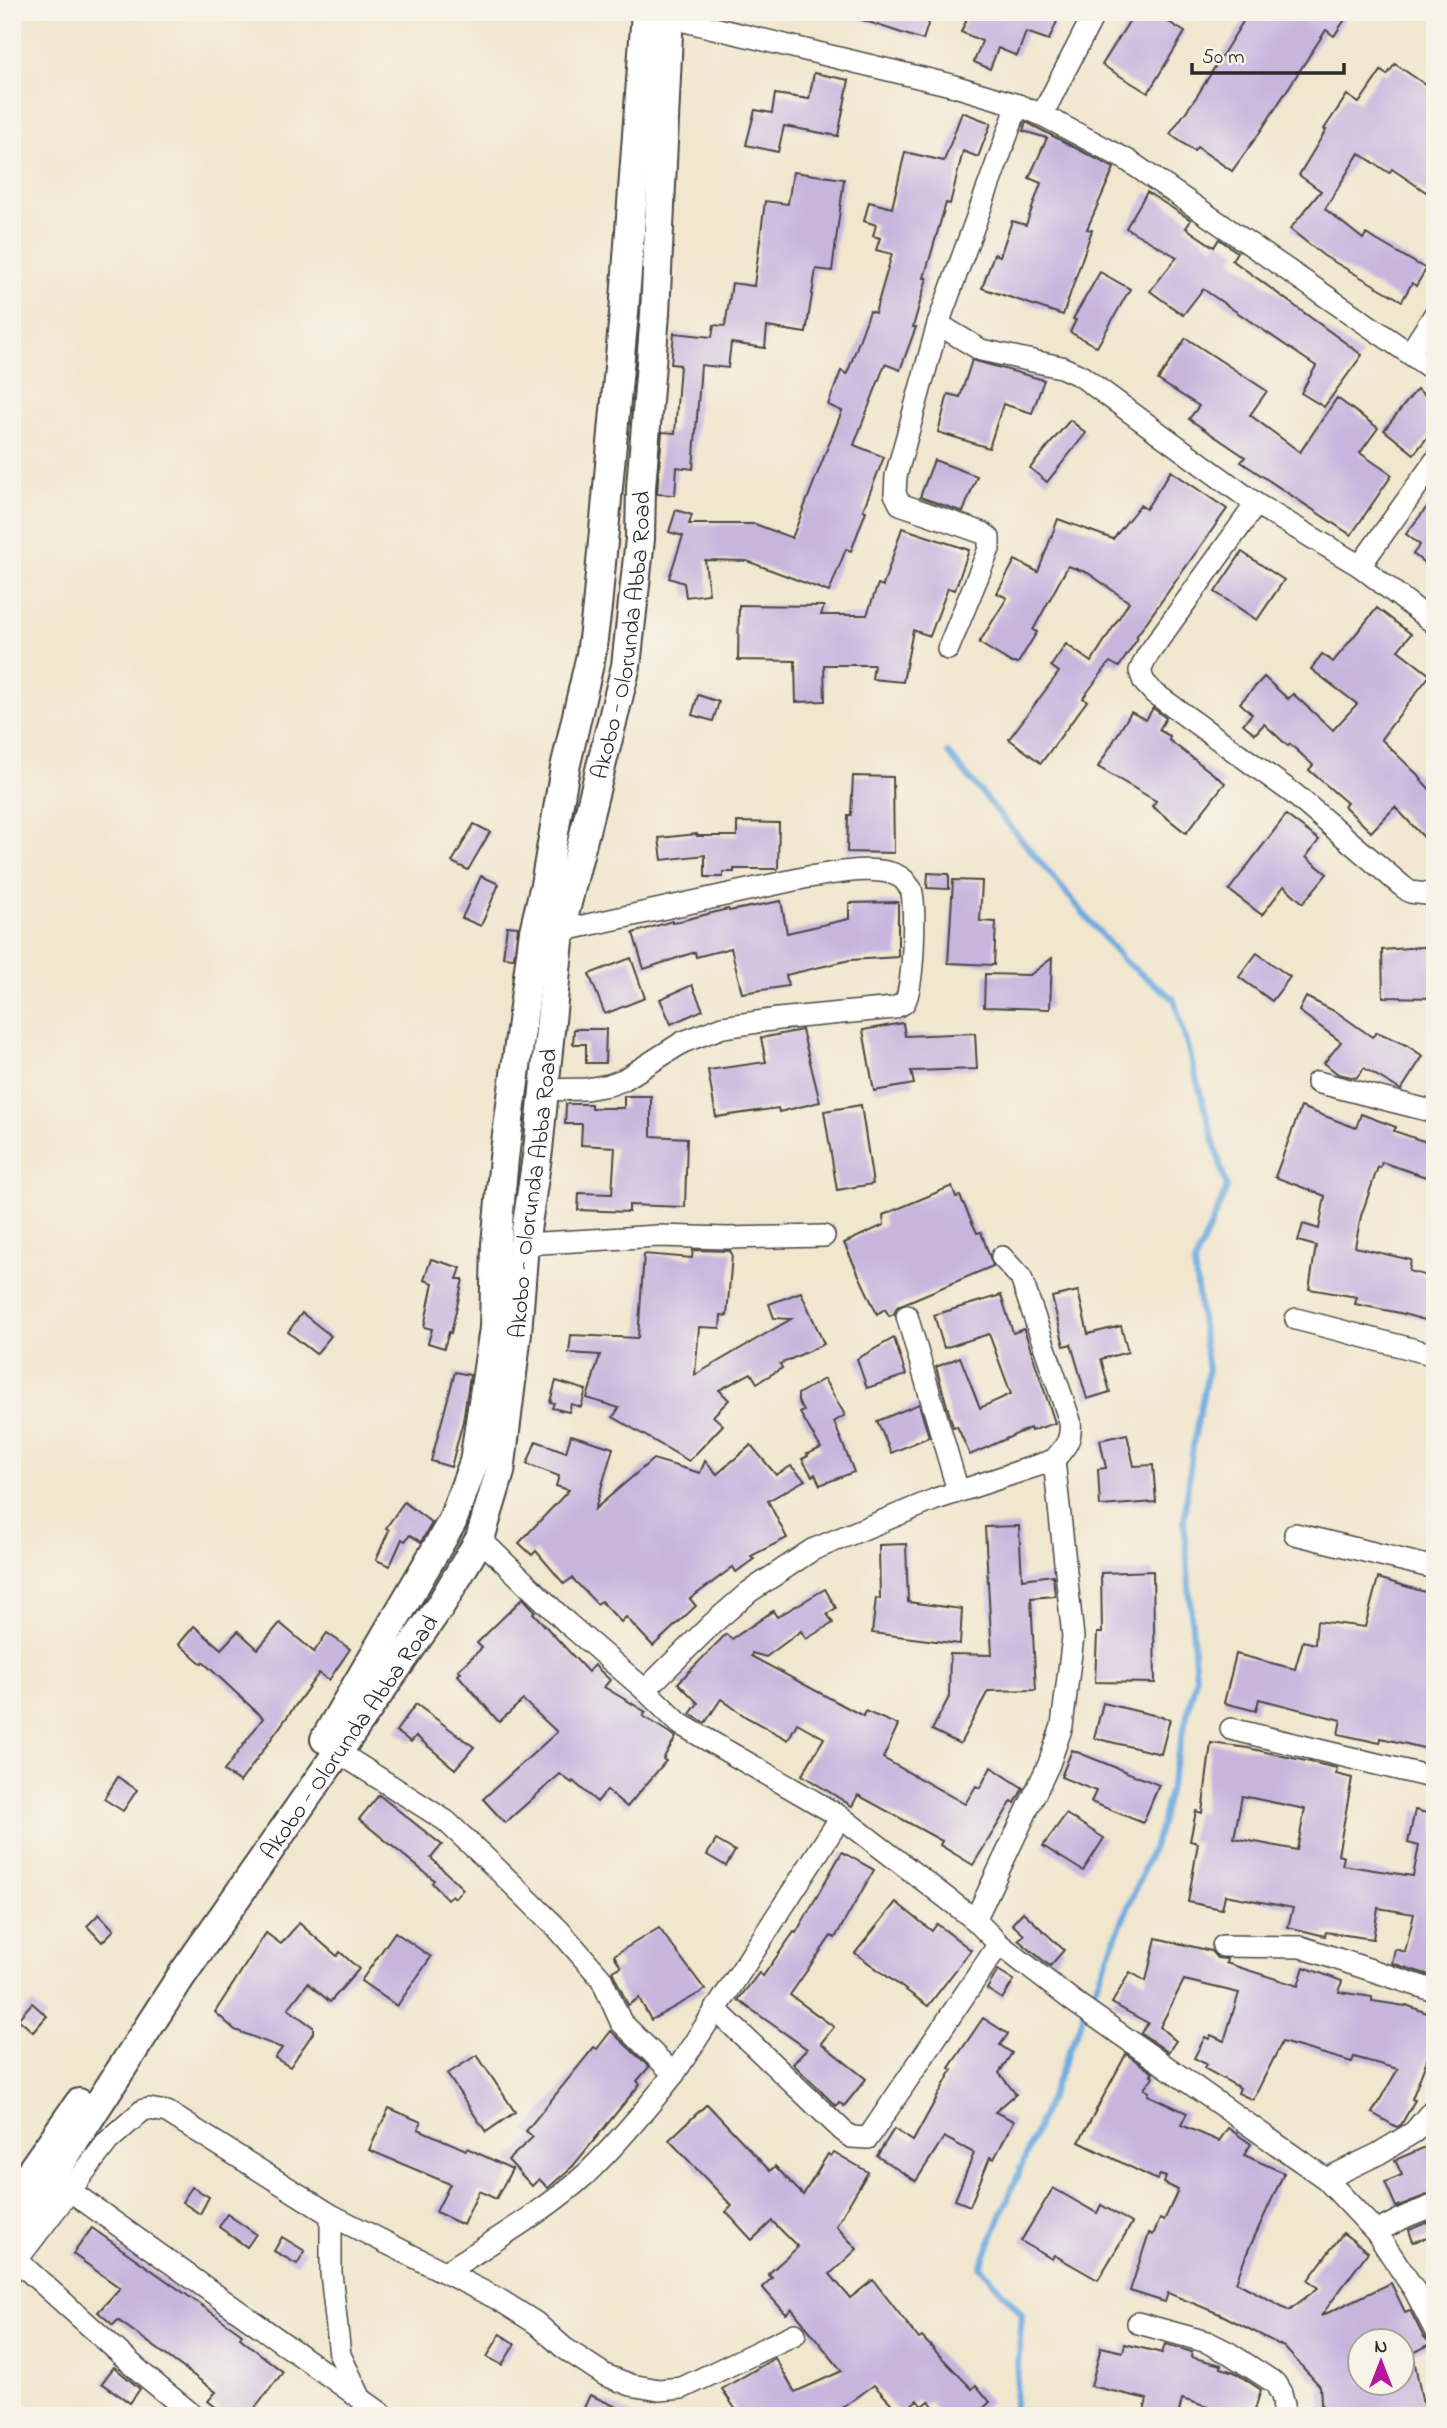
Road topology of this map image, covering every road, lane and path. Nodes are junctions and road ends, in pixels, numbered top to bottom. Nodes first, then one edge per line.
1 (1095, 12) edge
2 (661, 14) edge
3 (1018, 105) junction
4 (1042, 115) junction
5 (1435, 314) edge
6 (938, 324) junction
7 (1410, 353) junction
8 (1435, 371) edge
9 (1435, 461) edge
10 (607, 483) junction
11 (641, 488) junction
12 (1256, 504) junction
13 (1360, 566) junction
14 (1435, 624) edge
15 (948, 649) dead end
16 (1435, 895) edge
17 (560, 931) junction
18 (1317, 1082) dead end
19 (542, 1090) junction
20 (1435, 1112) edge
21 (824, 1236) dead end
22 (524, 1244) junction
23 (1002, 1257) dead end
24 (907, 1316) dead end
25 (1296, 1319) dead end
26 (1435, 1354) edge
27 (1054, 1460) junction
28 (958, 1491) junction
29 (1295, 1534) dead end
30 (480, 1539) junction
31 (1435, 1568) edge
32 (389, 1658) junction
33 (645, 1690) junction
34 (1231, 1729) dead end
35 (338, 1752) junction
36 (1435, 1778) edge
37 (841, 1817) junction
38 (975, 1920) junction
39 (999, 1944) junction
40 (1223, 1946) dead end
41 (1435, 1991) edge
42 (715, 2009) junction
43 (674, 2074) junction
44 (1435, 2107) edge
45 (1326, 2179) junction
46 (69, 2190) junction
47 (12, 2198) edge
48 (1435, 2206) edge
49 (331, 2215) junction
50 (1376, 2232) junction
51 (14, 2252) edge
52 (446, 2272) junction
53 (1138, 2323) dead end
54 (1435, 2330) edge
55 (795, 2334) dead end
56 (356, 2408) edge
57 (194, 2416) edge
58 (385, 2416) edge
59 (1282, 2416) edge

1 - 4 street
2 - 3 street
2 - 10 main road, Akobo - Olorunda Abba Road
2 - 11 main road, Akobo - Olorunda Abba Road
3 - 4 street
3 - 6 street
4 - 7 street
5 - 7 street
6 - 12 street
6 - 15 street
7 - 8 street
9 - 13 street
10 - 11 main road
10 - 32 main road, Akobo - Olorunda Abba Road
11 - 17 main road, Akobo - Olorunda Abba Road
12 - 13 street
12 - 16 street
13 - 14 street
17 - 19 main road, Akobo - Olorunda Abba Road
17 - 19 street
18 - 20 street
19 - 22 main road, Akobo - Olorunda Abba Road
21 - 22 street
22 - 30 main road, Akobo - Olorunda Abba Road
23 - 27 street
24 - 28 street
25 - 26 street
27 - 28 street
27 - 38 street
28 - 33 street
29 - 31 street
30 - 32 main road, Akobo - Olorunda Abba Road
30 - 33 street
32 - 35 main road, Akobo - Olorunda Abba Road
32 - 47 main road, Akobo - Olorunda Abba Road
33 - 37 street
34 - 36 street
35 - 43 street
35 - 51 main road, Akobo - Olorunda Abba Road
37 - 38 street
37 - 42 street
38 - 39 street
39 - 42 street
39 - 45 street
40 - 41 street
42 - 43 street
43 - 52 street
44 - 45 street
45 - 50 street
46 - 49 street
46 - 51 street
46 - 56 street
48 - 50 street
49 - 52 street
49 - 56 street
50 - 54 street
51 - 57 street
52 - 55 street
53 - 59 street
56 - 58 street

